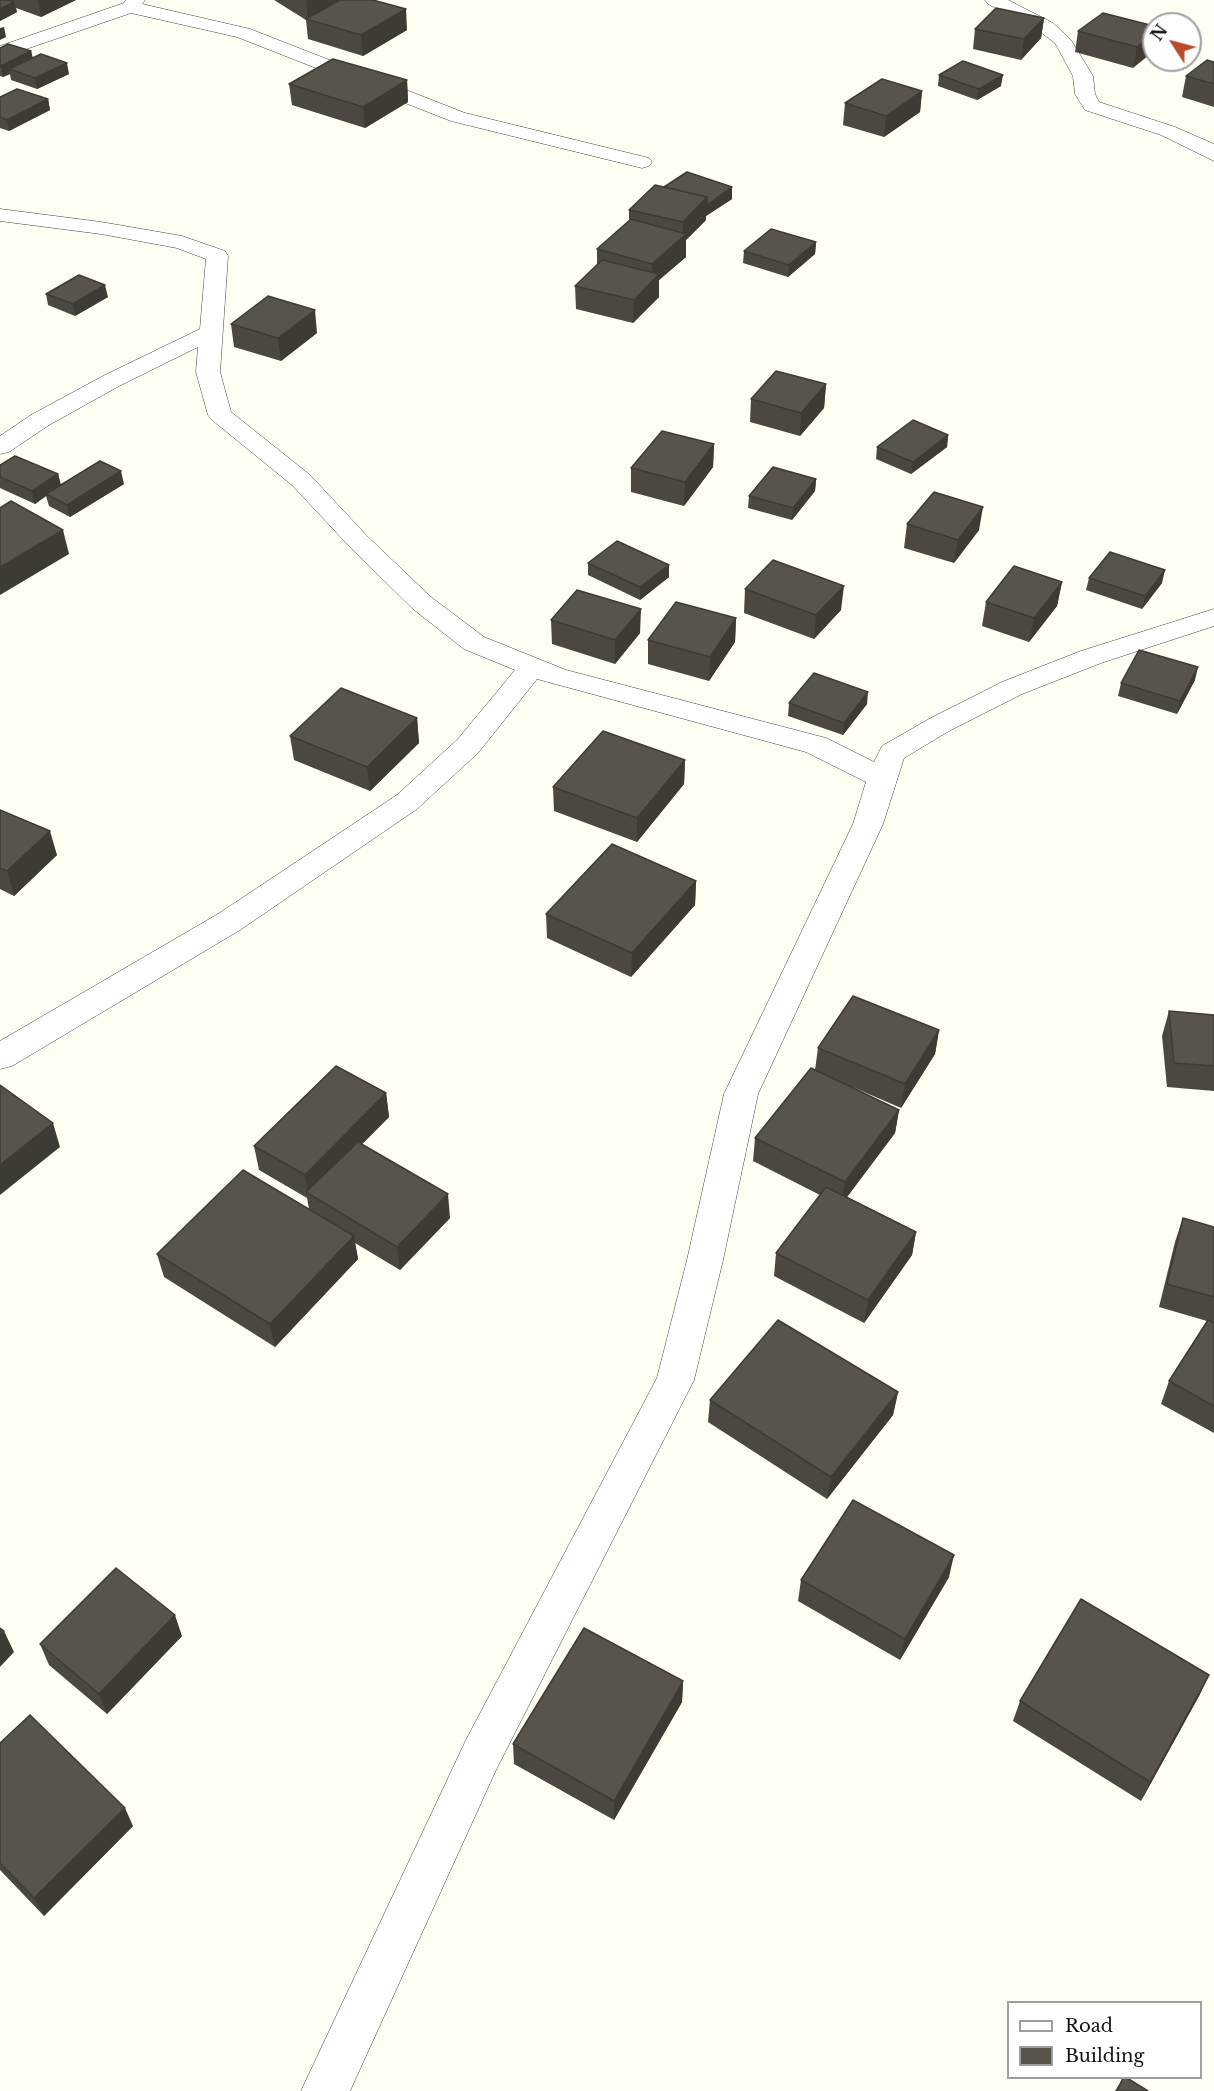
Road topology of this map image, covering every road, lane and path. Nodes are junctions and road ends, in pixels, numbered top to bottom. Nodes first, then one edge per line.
1 (994, 0) edge
2 (133, 4) edge
3 (0, 52) edge
4 (1214, 155) edge
5 (642, 162) dead end
6 (0, 215) edge
7 (211, 332) junction
8 (0, 447) edge
9 (1214, 617) edge
10 (532, 667) junction
11 (882, 778) junction
12 (0, 1057) edge
13 (326, 2091) edge

1 - 4 street
2 - 3 street
2 - 5 street
6 - 7 street
7 - 8 street
7 - 10 street
9 - 11 street
10 - 11 street
10 - 12 street
11 - 13 street

